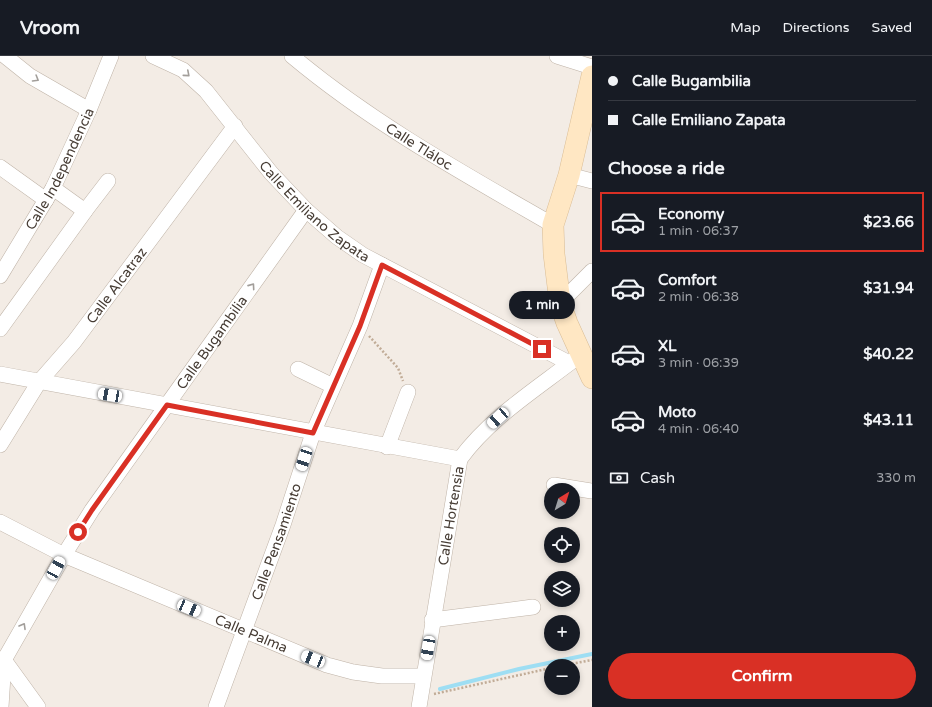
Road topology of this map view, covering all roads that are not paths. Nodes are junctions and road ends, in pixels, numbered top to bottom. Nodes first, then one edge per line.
1 (5, 56) edge
2 (111, 56) edge
3 (153, 56) edge
4 (292, 56) edge
5 (557, 56) edge
6 (592, 67) edge
7 (592, 76) edge
8 (89, 110) junction
9 (235, 126) junction
10 (0, 167) edge
11 (569, 174) junction
12 (108, 181) dead end
13 (592, 181) edge
14 (49, 194) junction
15 (306, 210) junction
16 (85, 211) junction
17 (553, 225) junction
18 (382, 265) junction
19 (592, 271) edge
20 (0, 276) edge
21 (560, 303) junction
22 (0, 329) edge
23 (584, 367) edge
24 (298, 369) dead end
25 (0, 374) edge
26 (39, 382) junction
27 (333, 386) junction
28 (408, 392) road end
29 (167, 405) junction
30 (313, 433) junction
31 (0, 445) edge
32 (386, 447) junction
33 (460, 460) junction
34 (580, 489) edge
35 (592, 491) edge
36 (0, 522) edge
37 (64, 555) junction
38 (533, 607) dead end
39 (432, 620) junction
40 (244, 631) junction
41 (2, 659) edge
42 (423, 676) junction
43 (420, 702) edge
44 (2, 707) edge
45 (38, 707) edge
46 (216, 707) edge

1 -> 8 street
2 - 8 street, Calle Independencia
3 -> 9 street, Calle Emiliano Zapata
4 - 17 street, Calle Tláloc
5 - 6 street
7 - 11 street
8 - 14 street, Calle Independencia
9 - 15 street, Calle Emiliano Zapata
9 - 26 street, Calle Alcatraz
10 - 14 street
11 - 13 street
11 - 17 street
12 - 16 street
14 - 16 street
14 - 20 street, Calle Independencia
15 - 18 street, Calle Emiliano Zapata
29 -> 15 street, Calle Bugambilia
16 - 22 street
17 - 21 street
18 - 23 street, Calle Emiliano Zapata
18 - 27 street, Calle Pensamiento
19 - 21 street
21 - 23 street
23 - 33 street, Calle Hortensia
24 - 27 street
25 - 26 street
26 - 29 street
26 - 31 street, Calle Alcatraz
27 - 30 street, Calle Pensamiento
28 - 32 street
29 - 30 street
29 - 37 street, Calle Bugambilia
30 - 32 street
30 - 40 street, Calle Pensamiento
32 - 33 street
33 - 39 street, Calle Hortensia
34 - 35 street
36 - 37 street, Calle Palma
37 - 40 street, Calle Palma
41 -> 37 street, Calle Bugambilia
38 - 39 street
39 - 42 street, Calle Hortensia
40 - 42 street, Calle Palma
40 - 46 street, Calle Pensamiento
41 - 44 street, Calle Bugambilia
41 - 45 street
42 - 43 street, Calle Hortensia

